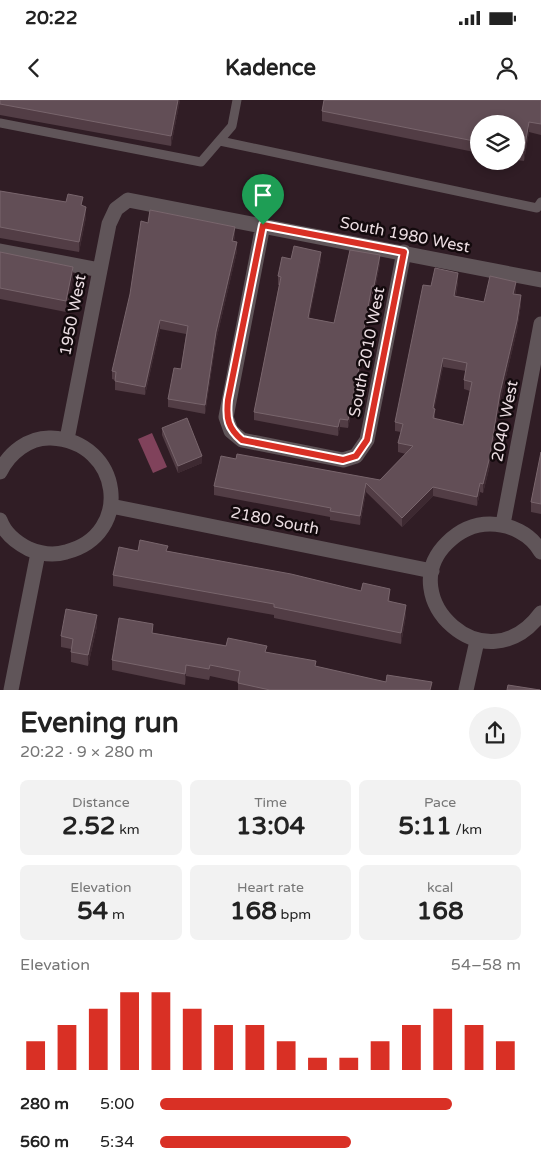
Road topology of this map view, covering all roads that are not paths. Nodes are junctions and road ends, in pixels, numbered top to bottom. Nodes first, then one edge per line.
1 (237, 100) edge
2 (0, 123) edge
3 (220, 141) junction
4 (541, 202) edge
5 (123, 203) joint
6 (263, 225) junction
7 (0, 251) edge
8 (404, 252) junction
9 (100, 270) junction
10 (541, 280) edge
11 (541, 324) edge
12 (66, 439) junction
13 (0, 472) edge
14 (111, 506) junction
15 (0, 520) edge
16 (503, 524) junction
17 (541, 552) edge
18 (38, 553) junction
19 (432, 571) junction
20 (541, 613) edge
21 (477, 641) junction
22 (0, 688) edge
23 (11, 690) edge
24 (466, 690) edge

1 - 3 lane
2 - 3 lane
3 - 4 lane
5 - 6 street, South 1980 West
5 - 9 street, 1950 West
6 - 8 street, South 1980 West
6 - 8 street, South 2010 West
7 - 9 street
8 - 10 street, South 1980 West
9 - 12 street, 1950 West
11 - 16 street, 2040 West
12 - 13 street
12 - 14 street
14 - 18 street
14 - 19 street, 2180 South
15 - 18 street
16 - 17 street
16 - 19 street
18 - 23 street
19 - 21 street
20 - 21 street
21 - 24 street
22 - 23 street

